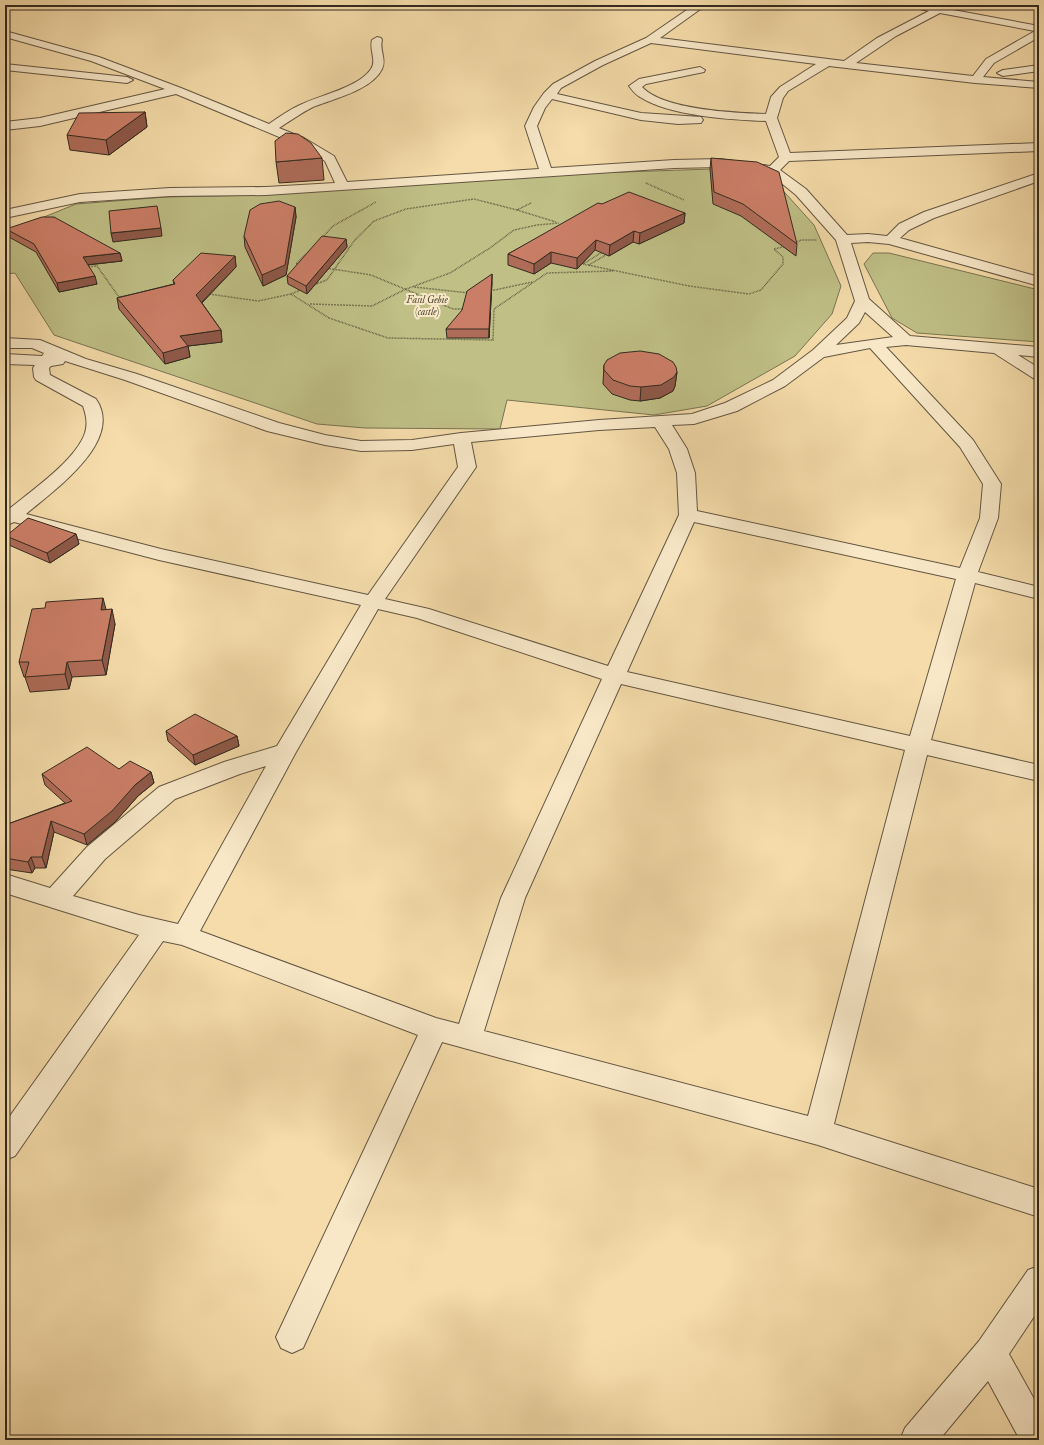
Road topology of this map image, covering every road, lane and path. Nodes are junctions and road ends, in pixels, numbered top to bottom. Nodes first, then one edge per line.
1 (701, 5) edge
2 (913, 5) edge
3 (949, 5) edge
4 (938, 10) junction
5 (1039, 29) edge
6 (1039, 33) edge
7 (5, 34) edge
8 (376, 40) dead end
9 (650, 40) junction
10 (828, 62) junction
11 (846, 65) junction
12 (5, 67) edge
13 (1039, 68) edge
14 (700, 70) dead end
15 (978, 77) junction
16 (156, 82) junction
17 (1039, 85) edge
18 (176, 90) junction
19 (548, 96) junction
20 (728, 116) junction
21 (771, 118) junction
22 (5, 126) edge
23 (270, 128) junction
24 (1039, 147) edge
25 (785, 157) junction
26 (773, 170) junction
27 (546, 171) junction
28 (1039, 177) edge
29 (644, 183) dead end
30 (343, 186) junction
31 (382, 198) dead end
32 (684, 200) dead end
33 (530, 203) dead end
34 (517, 210) junction
35 (5, 214) edge
36 (559, 223) junction
37 (564, 225) edge
38 (843, 239) junction
39 (890, 240) junction
40 (795, 244) edge
41 (788, 245) edge
42 (608, 249) edge
43 (613, 250) edge
44 (304, 265) edge
45 (588, 265) junction
46 (85, 268) edge
47 (320, 268) edge
48 (335, 270) junction
49 (613, 271) junction
50 (534, 282) junction
51 (1039, 282) edge
52 (313, 285) edge
53 (414, 287) junction
54 (306, 288) edge
55 (406, 289) junction
56 (489, 291) edge
57 (203, 293) edge
58 (291, 294) junction
59 (476, 294) edge
60 (132, 295) edge
61 (862, 301) junction
62 (309, 304) junction
63 (466, 309) edge
64 (906, 340) junction
65 (5, 343) edge
66 (874, 343) junction
67 (998, 349) junction
68 (1039, 352) edge
69 (819, 353) junction
70 (50, 356) junction
71 (5, 359) edge
72 (1039, 375) edge
73 (661, 422) junction
74 (461, 438) junction
75 (688, 515) junction
76 (8, 516) edge
77 (967, 575) junction
78 (1039, 593) edge
79 (372, 603) junction
80 (616, 676) junction
81 (918, 745) junction
82 (285, 752) junction
83 (1039, 773) edge
84 (5, 883) edge
85 (55, 900) junction
86 (157, 930) junction
87 (185, 936) junction
88 (434, 1029) junction
89 (468, 1039) junction
90 (818, 1132) junction
91 (5, 1147) edge
92 (1039, 1202) edge
93 (1039, 1281) edge
94 (292, 1337) dead end
95 (991, 1353) junction
96 (917, 1440) edge
97 (1038, 1440) edge

1 - 9 street
2 - 4 street
3 - 4 street
4 - 5 street
4 - 11 street
6 - 15 street
7 - 16 street
8 - 23 street
9 - 10 street
9 - 19 street
10 - 11 street
10 - 21 street
11 - 15 street
12 - 16 street
13 - 15 street
14 - 20 street
15 - 17 street
16 - 18 street
18 - 22 street
18 - 23 street
19 - 20 street
19 - 27 street
20 - 21 street
21 - 25 street
23 - 30 street
24 - 25 street
25 - 26 street
26 - 27 street
26 - 38 street
27 - 30 street
28 - 39 street
29 - 32 path
30 - 35 street
31 - 44 path
33 - 34 path
34 - 36 path
34 - 48 path
36 - 37 path
36 - 53 path
38 - 39 street
38 - 40 path
38 - 61 street
39 - 51 street
41 - 49 path
42 - 45 path
43 - 45 path
45 - 49 path
46 - 60 path
47 - 48 path
48 - 52 path
48 - 55 path
49 - 50 path
50 - 56 path
50 - 62 path
53 - 55 path
53 - 59 path
54 - 58 path
55 - 62 path
55 - 63 path
57 - 58 path
58 - 62 path
61 - 64 street
61 - 69 street
64 - 66 street
64 - 67 street
65 - 70 street
66 - 69 street
66 - 77 street
67 - 68 street
67 - 72 street
69 - 73 street
70 - 71 street
70 - 74 street
70 - 76 street
73 - 74 street
73 - 75 street
74 - 79 street
75 - 77 street
75 - 80 street
76 - 79 street
77 - 78 street
77 - 81 street
79 - 80 street
79 - 82 street
80 - 81 street
80 - 89 street
81 - 83 street
81 - 90 street
82 - 85 street
82 - 87 street
84 - 85 street
85 - 86 street
86 - 87 street
86 - 91 street
87 - 88 street
88 - 89 street
88 - 94 street
89 - 90 street
90 - 92 street
93 - 95 street
95 - 96 street
95 - 97 street

